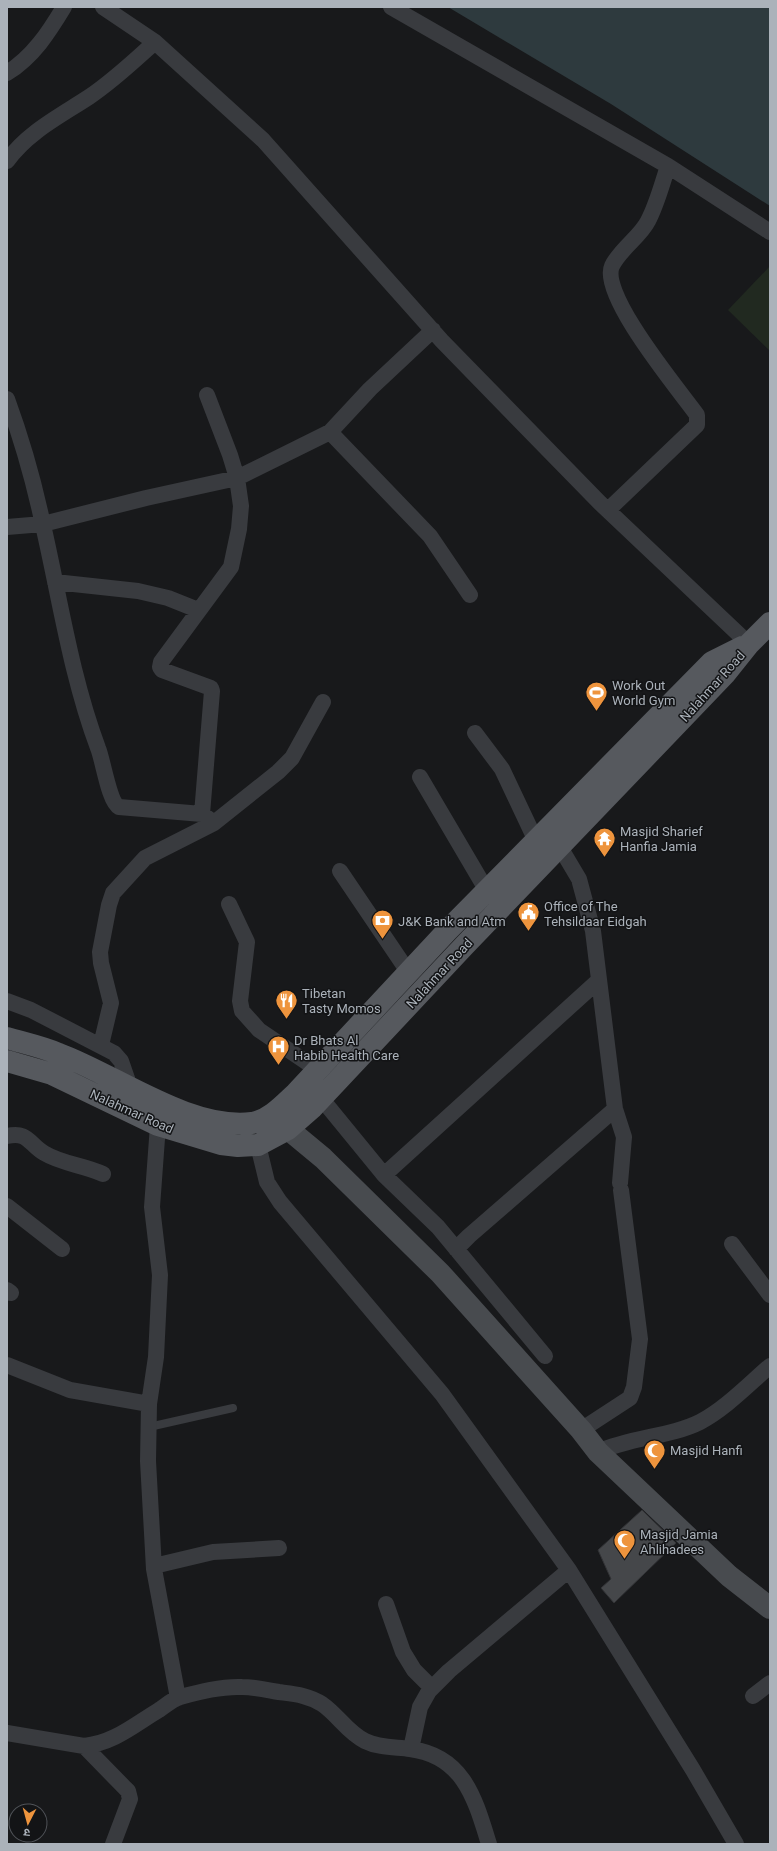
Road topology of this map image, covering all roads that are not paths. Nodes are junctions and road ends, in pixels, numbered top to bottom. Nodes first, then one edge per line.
1 (64, 7) edge
2 (103, 7) edge
3 (391, 7) edge
4 (155, 42) junction
5 (7, 73) edge
6 (7, 161) edge
7 (668, 166) junction
8 (770, 232) edge
9 (433, 330) junction
10 (207, 395) dead end
11 (7, 400) edge
12 (330, 432) junction
13 (237, 478) junction
14 (608, 510) junction
15 (43, 524) junction
16 (7, 527) edge
17 (55, 582) junction
18 (470, 595) dead end
19 (198, 610) junction
20 (770, 623) edge
21 (749, 644) junction
22 (323, 702) dead end
23 (475, 733) dead end
24 (420, 777) dead end
25 (208, 818) junction
26 (536, 841) junction
27 (560, 847) junction
28 (340, 871) dead end
29 (487, 891) junction
30 (229, 904) dead end
31 (409, 972) junction
32 (598, 981) junction
33 (7, 1001) edge
34 (7, 1038) edge
35 (101, 1045) junction
36 (7, 1061) edge
37 (318, 1070) junction
38 (130, 1087) junction
39 (322, 1098) junction
40 (615, 1109) junction
41 (281, 1121) junction
42 (158, 1125) junction
43 (7, 1136) edge
44 (258, 1145) junction
45 (103, 1174) dead end
46 (384, 1175) junction
47 (7, 1206) edge
48 (732, 1244) dead end
49 (62, 1249) dead end
50 (456, 1249) junction
51 (770, 1295) edge
52 (545, 1356) dead end
53 (7, 1365) edge
54 (770, 1366) edge
55 (149, 1404) junction
56 (233, 1408) dead end
57 (149, 1427) junction
58 (581, 1430) junction
59 (598, 1452) junction
60 (279, 1548) dead end
61 (154, 1566) junction
62 (569, 1570) junction
63 (386, 1604) dead end
64 (770, 1608) edge
65 (770, 1683) edge
66 (432, 1688) junction
67 (753, 1696) dead end
68 (178, 1698) junction
69 (7, 1733) edge
70 (84, 1746) junction
71 (411, 1749) junction
72 (113, 1844) edge
73 (489, 1844) edge
74 (736, 1844) edge

1 - 5 street
2 - 4 street
3 - 7 street
4 - 6 street
4 - 9 street
7 - 8 street
7 - 14 street
9 - 12 street
9 - 14 street
10 - 13 street
11 - 15 street
12 - 13 street
12 - 18 street
13 - 15 street
13 - 19 street
14 - 21 street
15 - 16 street
15 - 17 street
17 - 19 street
17 - 25 street
19 - 25 street
20 - 21 main road
21 - 26 main road, Nalahmar Road
21 - 27 main road, Nalahmar Road
22 - 25 street
23 - 26 street
24 - 29 street
25 - 35 street
26 - 29 main road, Nalahmar Road
27 - 32 street
27 - 39 main road, Nalahmar Road
28 - 31 street
29 - 31 main road, Nalahmar Road
30 - 37 street
31 - 37 main road, Nalahmar Road
32 - 40 street
32 - 46 street
33 - 35 street
34 - 38 main road, Nalahmar Road
35 - 38 street
36 - 42 main road, Nalahmar Road
37 - 41 main road, Nalahmar Road
38 - 41 main road, Nalahmar Road
39 - 41 main road, Nalahmar Road
39 - 46 street
40 - 50 street
40 - 58 street
41 - 44 main road, Nalahmar Road
41 - 58 street
42 - 44 main road, Nalahmar Road
42 - 55 street
43 - 45 street
44 - 62 street
46 - 50 street
47 - 49 street
48 - 51 street
50 - 52 street
53 - 55 street
54 - 59 street
55 - 57 street
56 - 57 lane
57 - 61 street
58 - 59 street
59 - 64 street
60 - 61 street
61 - 68 street
62 - 66 street
62 - 74 street
63 - 66 street
65 - 67 street
66 - 71 street
68 - 70 street
68 - 71 street
69 - 70 street
70 - 72 street
71 - 73 street

